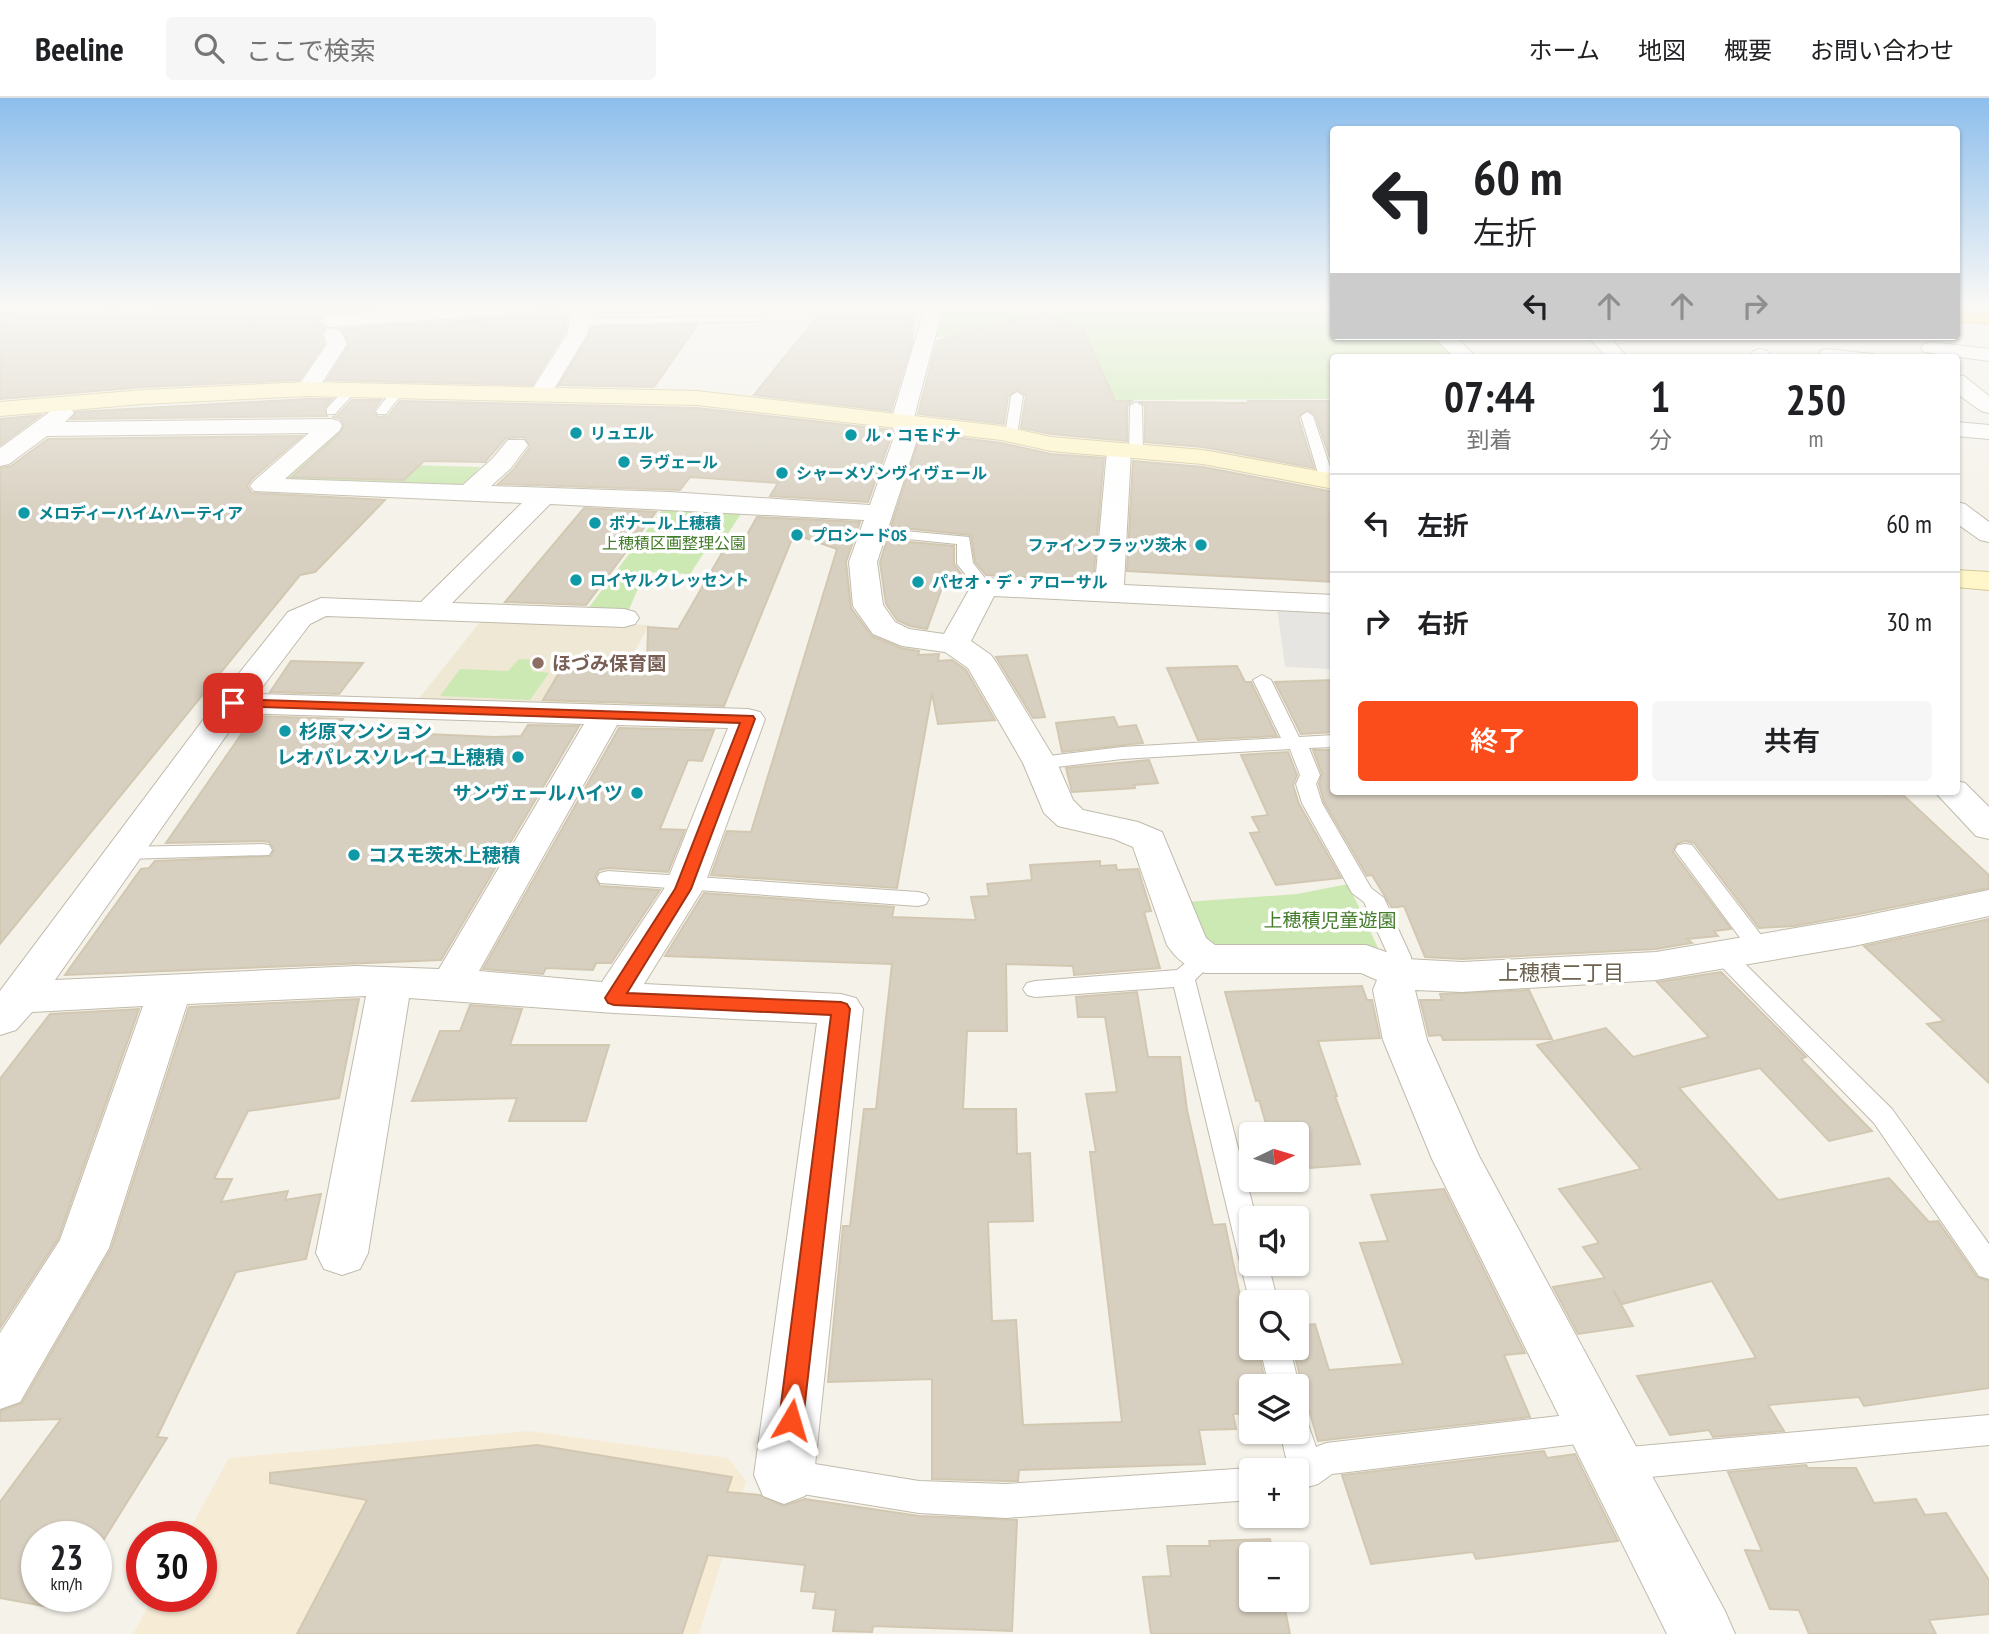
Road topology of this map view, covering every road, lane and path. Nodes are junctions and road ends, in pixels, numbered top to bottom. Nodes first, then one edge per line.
1 (312, 379) edge
2 (550, 379) edge
3 (914, 379) edge
4 (1960, 383) edge
5 (307, 389) junction
6 (352, 389) junction
7 (399, 390) junction
8 (540, 394) junction
9 (1017, 396) dead end
10 (1977, 398) edge
11 (78, 402) junction
12 (1136, 406) dead end
13 (0, 409) edge
14 (331, 411) dead end
15 (383, 411) dead end
16 (1307, 416) dead end
17 (902, 421) junction
18 (43, 429) junction
19 (1960, 429) edge
20 (1989, 432) edge
21 (1011, 435) junction
22 (516, 445) dead end
23 (1127, 452) junction
24 (0, 459) edge
25 (1330, 481) edge
26 (469, 493) junction
27 (543, 496) junction
28 (1960, 513) edge
29 (876, 523) junction
30 (1989, 534) edge
31 (1960, 578) edge
32 (1989, 581) edge
33 (984, 587) junction
34 (1109, 593) junction
35 (1330, 604) edge
36 (429, 610) junction
37 (624, 618) dead end
38 (954, 644) junction
39 (1262, 680) dead end
40 (233, 703) junction
41 (605, 716) junction
42 (1330, 741) edge
43 (1294, 742) junction
44 (1040, 764) junction
45 (1989, 785) edge
46 (1960, 786) edge
47 (1956, 795) edge
48 (1989, 828) edge
49 (262, 850) dead end
50 (1685, 850) dead end
51 (124, 853) junction
52 (608, 878) dead end
53 (685, 884) junction
54 (918, 899) dead end
55 (1989, 903) edge
56 (1742, 952) junction
57 (1194, 969) junction
58 (1401, 973) junction
59 (390, 982) junction
60 (451, 984) junction
61 (1035, 989) dead end
62 (170, 991) junction
63 (614, 998) junction
64 (10, 1008) edge
65 (1242, 1206) edge
66 (342, 1253) dead end
67 (1989, 1267) edge
68 (0, 1383) edge
69 (1989, 1430) edge
70 (1604, 1446) junction
71 (1309, 1469) edge
72 (784, 1475) joint
73 (1239, 1485) edge
74 (1702, 1634) edge

1 - 5 street
2 - 8 street
3 - 17 street
4 - 10 street
5 - 6 street
5 - 11 street
6 - 7 street
6 - 14 lane
7 - 8 street
7 - 15 lane
8 - 17 street
9 - 21 lane
11 - 13 street
11 - 18 street
12 - 23 lane
16 - 25 lane
17 - 21 street
17 - 29 street
18 - 24 street
18 - 26 street
19 - 20 street
21 - 23 street
22 - 26 street
23 - 25 street
23 - 34 street
26 - 27 street
27 - 29 street
27 - 36 street
28 - 30 street
29 - 33 lane
29 - 38 street
31 - 32 street
33 - 34 street
33 - 38 street
34 - 35 street
36 - 37 street
36 - 40 street
38 - 44 street
39 - 43 lane
40 - 41 street
40 - 51 street
41 - 53 street
41 - 60 street
42 - 43 lane
43 - 44 lane
43 - 58 lane
44 - 57 street
45 - 46 street
47 - 48 street
49 - 51 lane
50 - 56 lane
51 - 64 street
52 - 53 lane
53 - 54 lane
53 - 63 street
55 - 56 street
56 - 58 street
56 - 67 lane
57 - 58 street
57 - 61 lane
57 - 65 lane
58 - 70 street
59 - 60 street
59 - 62 street
59 - 66 street
60 - 63 street
62 - 64 street
62 - 68 street
63 - 72 street
69 - 70 lane
70 - 71 lane
70 - 74 street
72 - 73 lane

